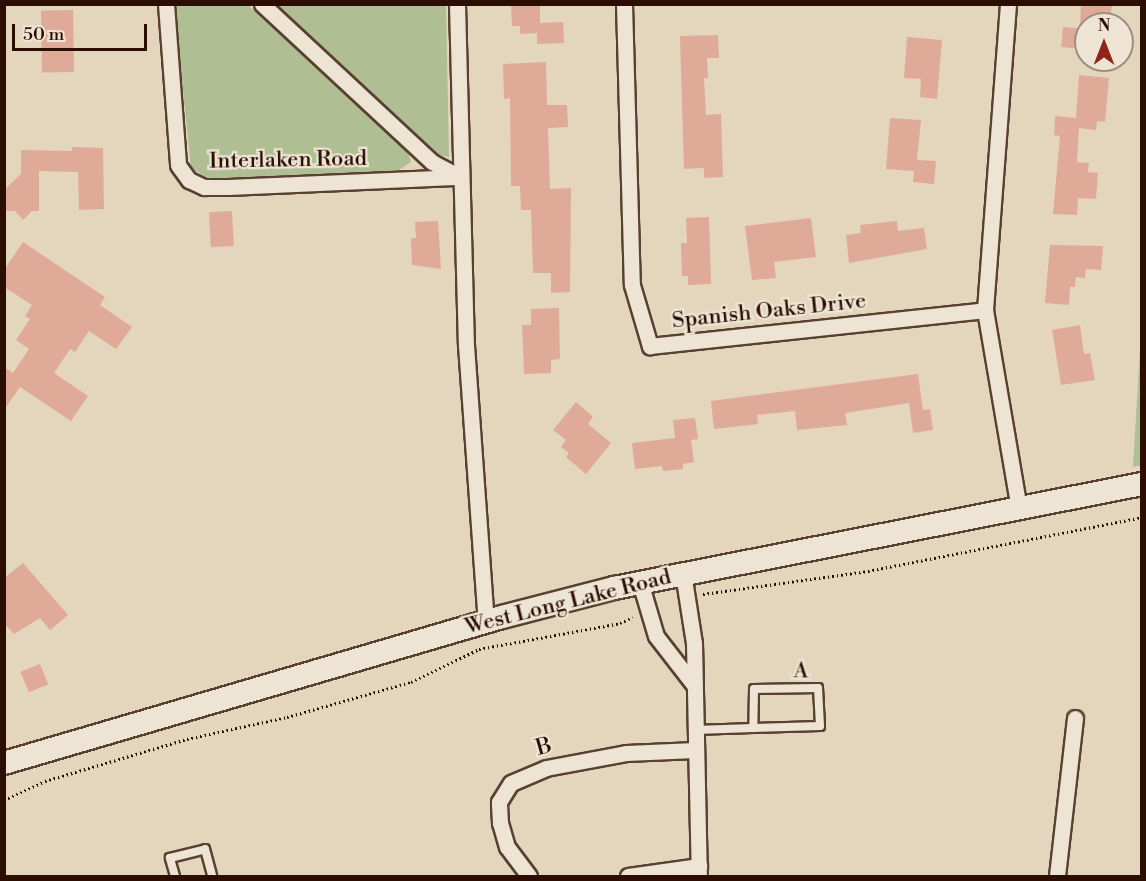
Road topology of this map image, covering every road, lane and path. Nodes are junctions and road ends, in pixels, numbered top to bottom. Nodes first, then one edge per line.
1 (166, 4) edge
2 (262, 4) edge
3 (457, 4) edge
4 (624, 4) edge
5 (1008, 4) edge
6 (460, 177) junction
7 (985, 310) junction
8 (1142, 484) edge
9 (1019, 508) junction
10 (1142, 517) edge
11 (684, 573) junction
12 (640, 582) junction
13 (687, 596) junction
14 (646, 609) junction
15 (486, 622) junction
16 (694, 685) junction
17 (1075, 718) dead end
18 (753, 728) junction
19 (695, 730) junction
20 (695, 750) junction
21 (4, 763) edge
22 (4, 800) edge
23 (699, 871) edge
24 (175, 876) edge
25 (212, 876) edge
26 (529, 876) edge
27 (628, 876) edge
28 (1057, 876) edge

1 - 6 street, Interlaken Road
2 - 6 street
3 - 6 street
4 - 7 street, Spanish Oaks Drive
5 - 7 street
6 - 15 street
7 - 9 street
8 - 9 main road, West Long Lake Road
9 - 11 main road, West Long Lake Road
10 - 13 path
11 - 12 main road, West Long Lake Road
11 - 13 street
12 - 14 street
12 - 15 main road, West Long Lake Road
13 - 16 street
14 - 16 street
14 - 22 path
15 - 21 main road, West Long Lake Road
16 - 19 street
17 - 28 street
18 - 18 lane, A
18 - 19 lane, A
19 - 20 street
20 - 23 street
20 - 26 street, B
23 - 27 street
24 - 25 lane

